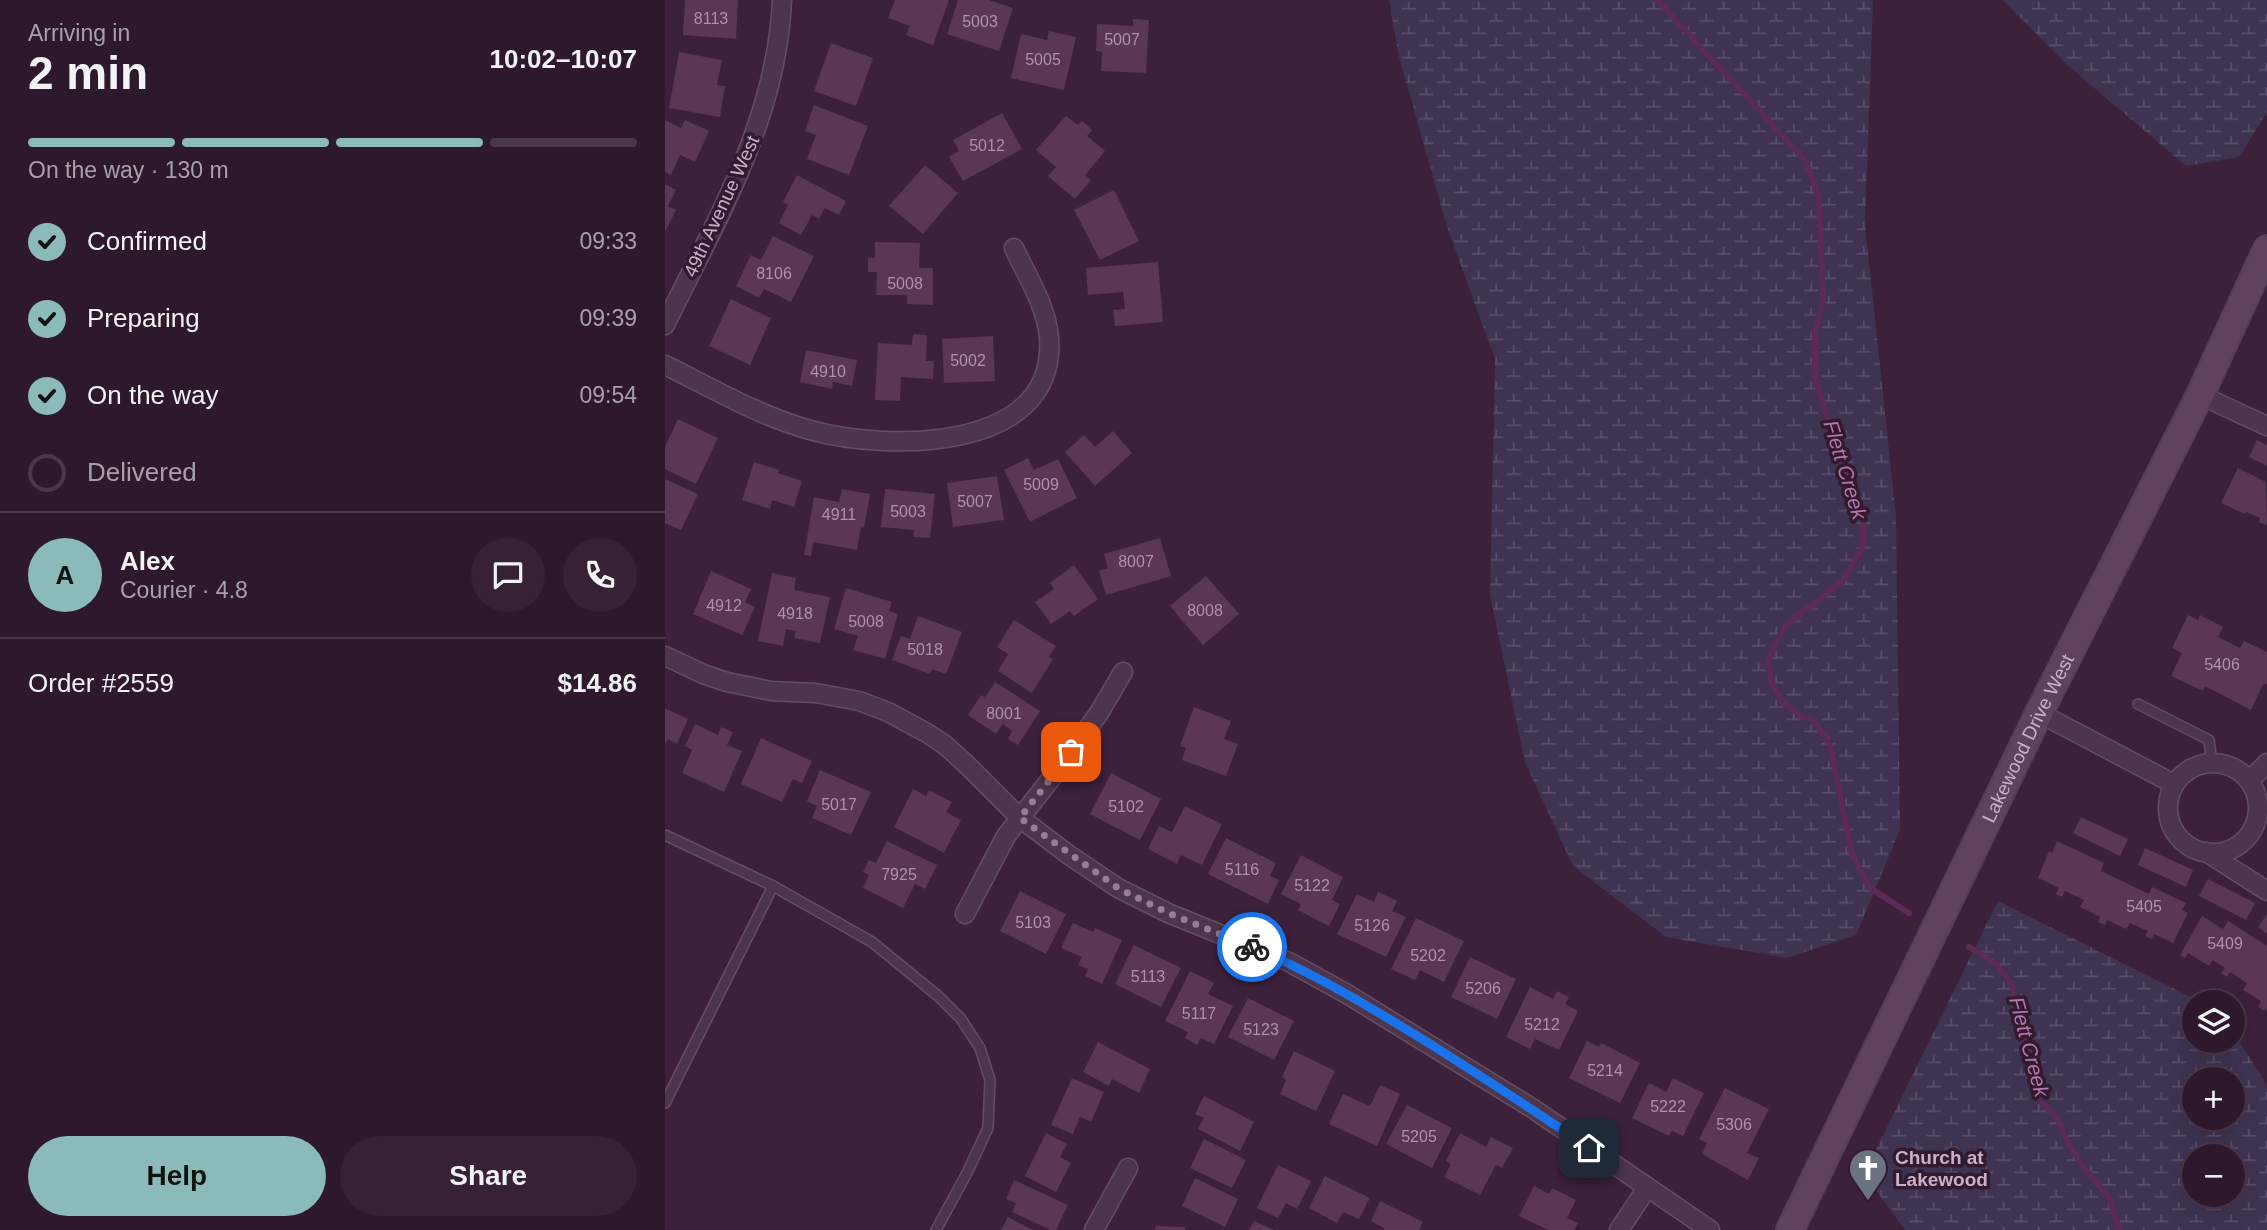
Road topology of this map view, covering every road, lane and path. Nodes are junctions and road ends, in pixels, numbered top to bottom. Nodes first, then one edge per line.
1 (782, 0) edge
2 (1014, 248) dead end
3 (2267, 249) edge
4 (665, 325) edge
5 (665, 365) edge
6 (2200, 394) junction
7 (2267, 426) edge
8 (665, 656) edge
9 (1123, 672) dead end
10 (2139, 704) dead end
11 (2039, 713) junction
12 (2212, 762) junction
13 (2267, 763) edge
14 (2249, 780) junction
15 (2173, 784) junction
16 (1020, 818) junction
17 (665, 835) edge
18 (2206, 852) junction
19 (773, 886) junction
20 (2267, 891) edge
21 (965, 914) dead end
22 (665, 1103) edge
23 (1128, 1168) dead end
24 (1647, 1188) junction
25 (936, 1230) edge
26 (1094, 1230) edge
27 (1619, 1230) edge
28 (1710, 1230) edge
29 (1790, 1230) edge

1 - 4 street, 49th Avenue West
2 - 5 street
3 - 6 main road, Lakewood Drive West
6 - 7 street
6 - 11 main road, Lakewood Drive West
8 - 16 street
9 - 16 street
10 - 12 lane
11 - 15 street
11 - 29 main road, Lakewood Drive West
12 - 14 street
12 - 15 street
13 - 14 street
14 - 18 street
15 - 18 street
16 - 21 street
16 - 24 street
17 - 19 lane
18 - 20 street
19 - 22 lane
19 - 25 lane
23 - 26 street
24 - 27 street
24 - 28 street

